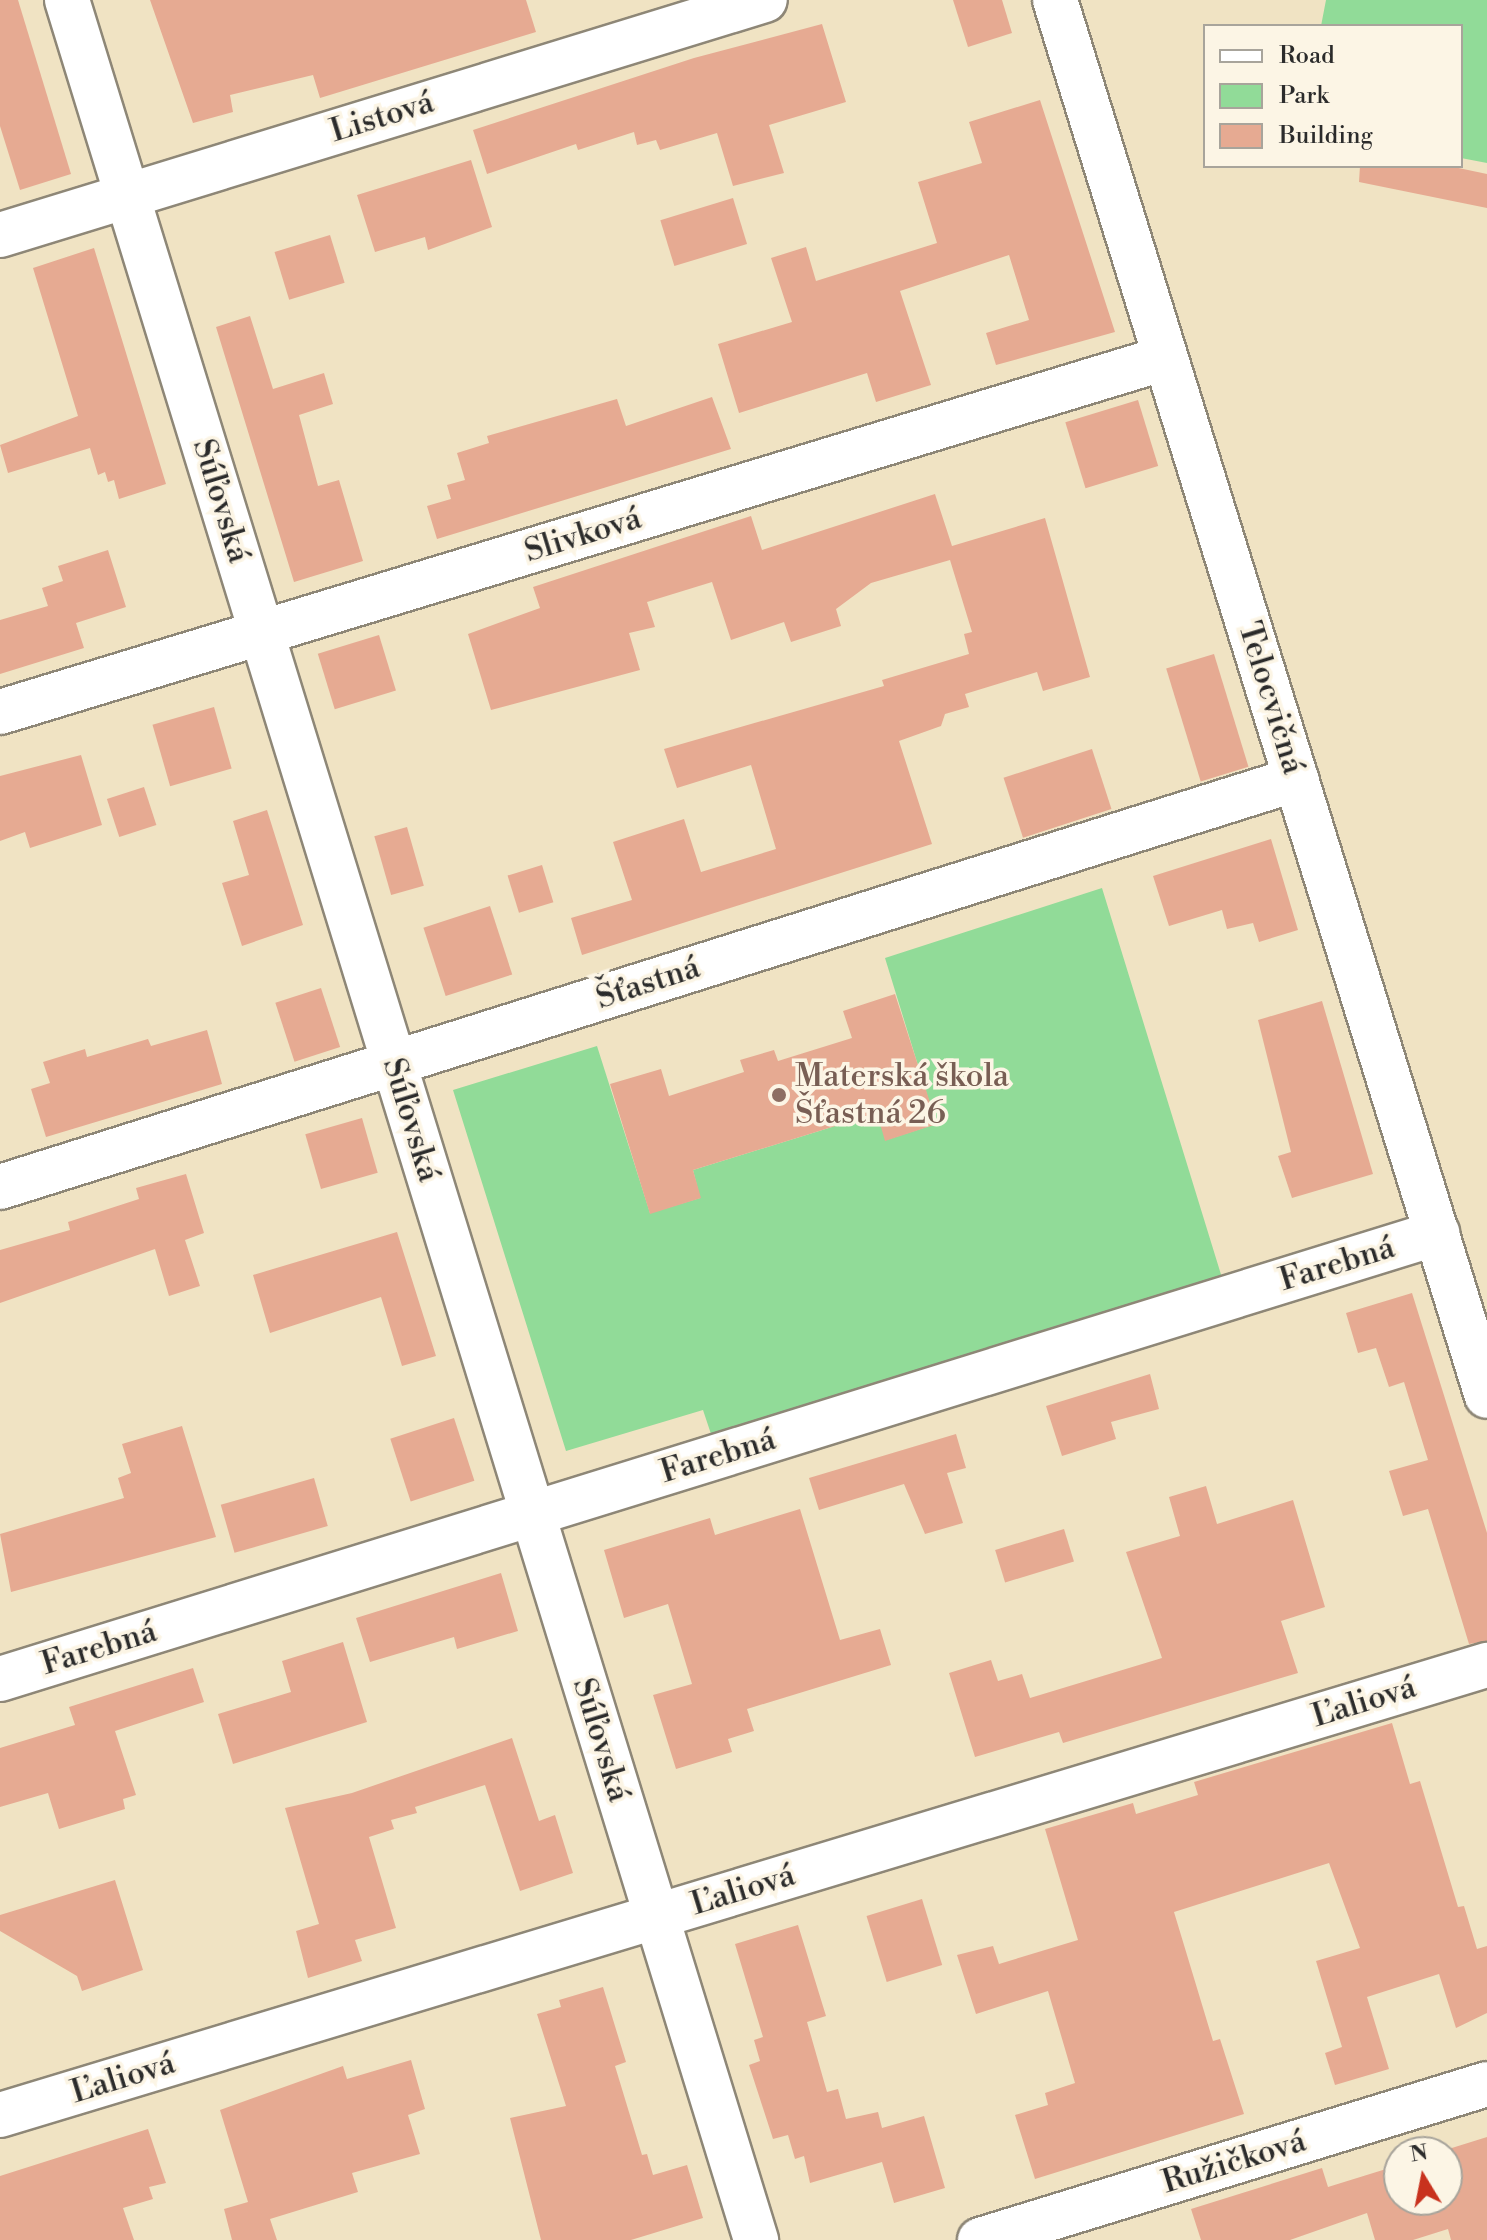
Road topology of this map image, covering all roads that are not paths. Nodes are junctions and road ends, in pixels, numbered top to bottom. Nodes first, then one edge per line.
1 (67, 0) edge
2 (765, 0) edge
3 (1055, 0) edge
4 (127, 195) junction
5 (0, 235) edge
6 (1165, 358) junction
7 (261, 632) junction
8 (0, 712) edge
9 (1296, 779) junction
10 (414, 1057) junction
11 (0, 1187) edge
12 (1437, 1233) junction
13 (1487, 1396) edge
14 (531, 1514) junction
15 (1487, 1665) edge
16 (0, 1679) edge
17 (656, 1916) junction
18 (1487, 2084) edge
19 (0, 2115) edge
20 (756, 2240) edge
21 (980, 2240) edge

1 - 4 street, Súľovská
2 - 4 street, Listová
3 - 6 street, Telocvičná
4 - 5 street, Listová
4 - 7 street, Súľovská
6 - 7 street, Slivková
6 - 9 street, Telocvičná
7 - 8 street, Slivková
7 - 10 street, Súľovská
9 - 10 street, Šťastná
9 - 12 street, Telocvičná
10 - 11 street, Šťastná
10 - 14 street, Súľovská
12 - 13 street, Telocvičná
12 - 14 street, Farebná
14 - 16 street, Farebná
14 - 17 street, Súľovská
15 - 17 street, Ľaliová
17 - 19 street, Ľaliová
17 - 20 street, Súľovská
18 - 21 street, Ružičková

